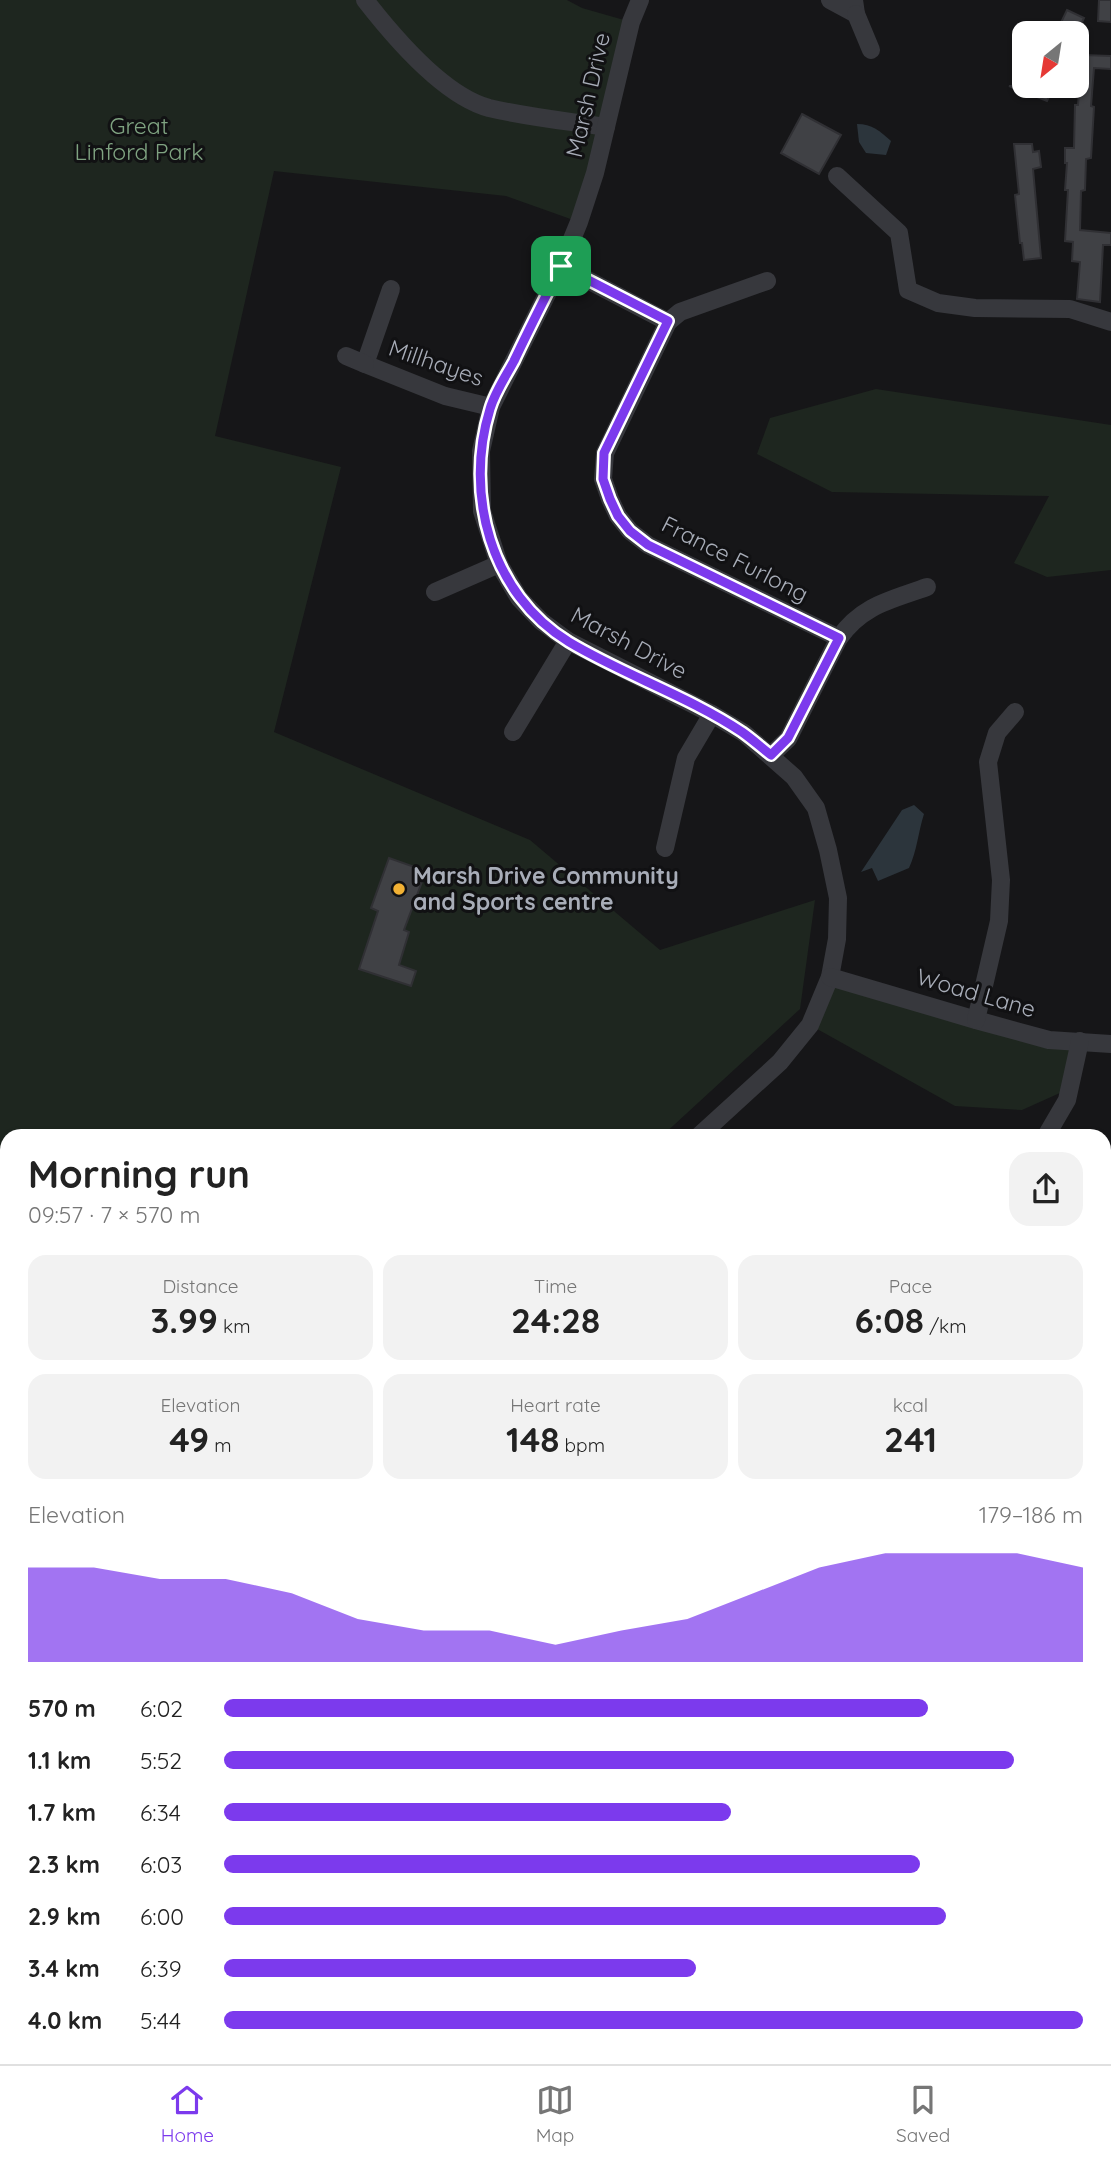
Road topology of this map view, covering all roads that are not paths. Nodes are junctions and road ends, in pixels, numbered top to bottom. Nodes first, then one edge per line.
1 (365, 0) edge
2 (640, 0) edge
3 (830, 0) edge
4 (855, 7) edge
5 (871, 50) dead end
6 (606, 127) junction
7 (837, 176) dead end
8 (561, 266) junction
9 (767, 281) dead end
10 (391, 289) dead end
11 (668, 321) junction
12 (1111, 322) edge
13 (346, 356) dead end
14 (365, 364) junction
15 (491, 407) junction
16 (499, 564) junction
17 (927, 587) dead end
18 (435, 592) dead end
19 (839, 638) junction
20 (568, 641) junction
21 (1015, 712) dead end
22 (712, 714) junction
23 (513, 732) dead end
24 (771, 755) junction
25 (665, 848) dead end
26 (830, 977) junction
27 (976, 1020) junction
28 (1080, 1041) junction
29 (1111, 1044) edge
30 (707, 1129) edge
31 (1050, 1129) edge

1 - 6 street
2 - 6 street, Marsh Drive
3 - 4 street
4 - 5 street
6 - 8 street, Marsh Drive
7 - 12 street
8 - 11 street
8 - 15 street, Marsh Drive
9 - 11 street
10 - 14 street, Millhayes
11 - 19 street, France Furlong
13 - 14 street, Millhayes
14 - 15 street, Millhayes
15 - 16 street, Marsh Drive
16 - 18 street
16 - 20 street, Marsh Drive
17 - 19 street
19 - 24 street
20 - 22 street, Marsh Drive
20 - 23 street
21 - 27 street
22 - 24 street, Marsh Drive
22 - 25 street
24 - 26 street, Marsh Drive
26 - 27 street, Woad Lane
26 - 30 street, Marsh Drive
27 - 28 street, Woad Lane
28 - 29 street, Woad Lane
28 - 31 street

